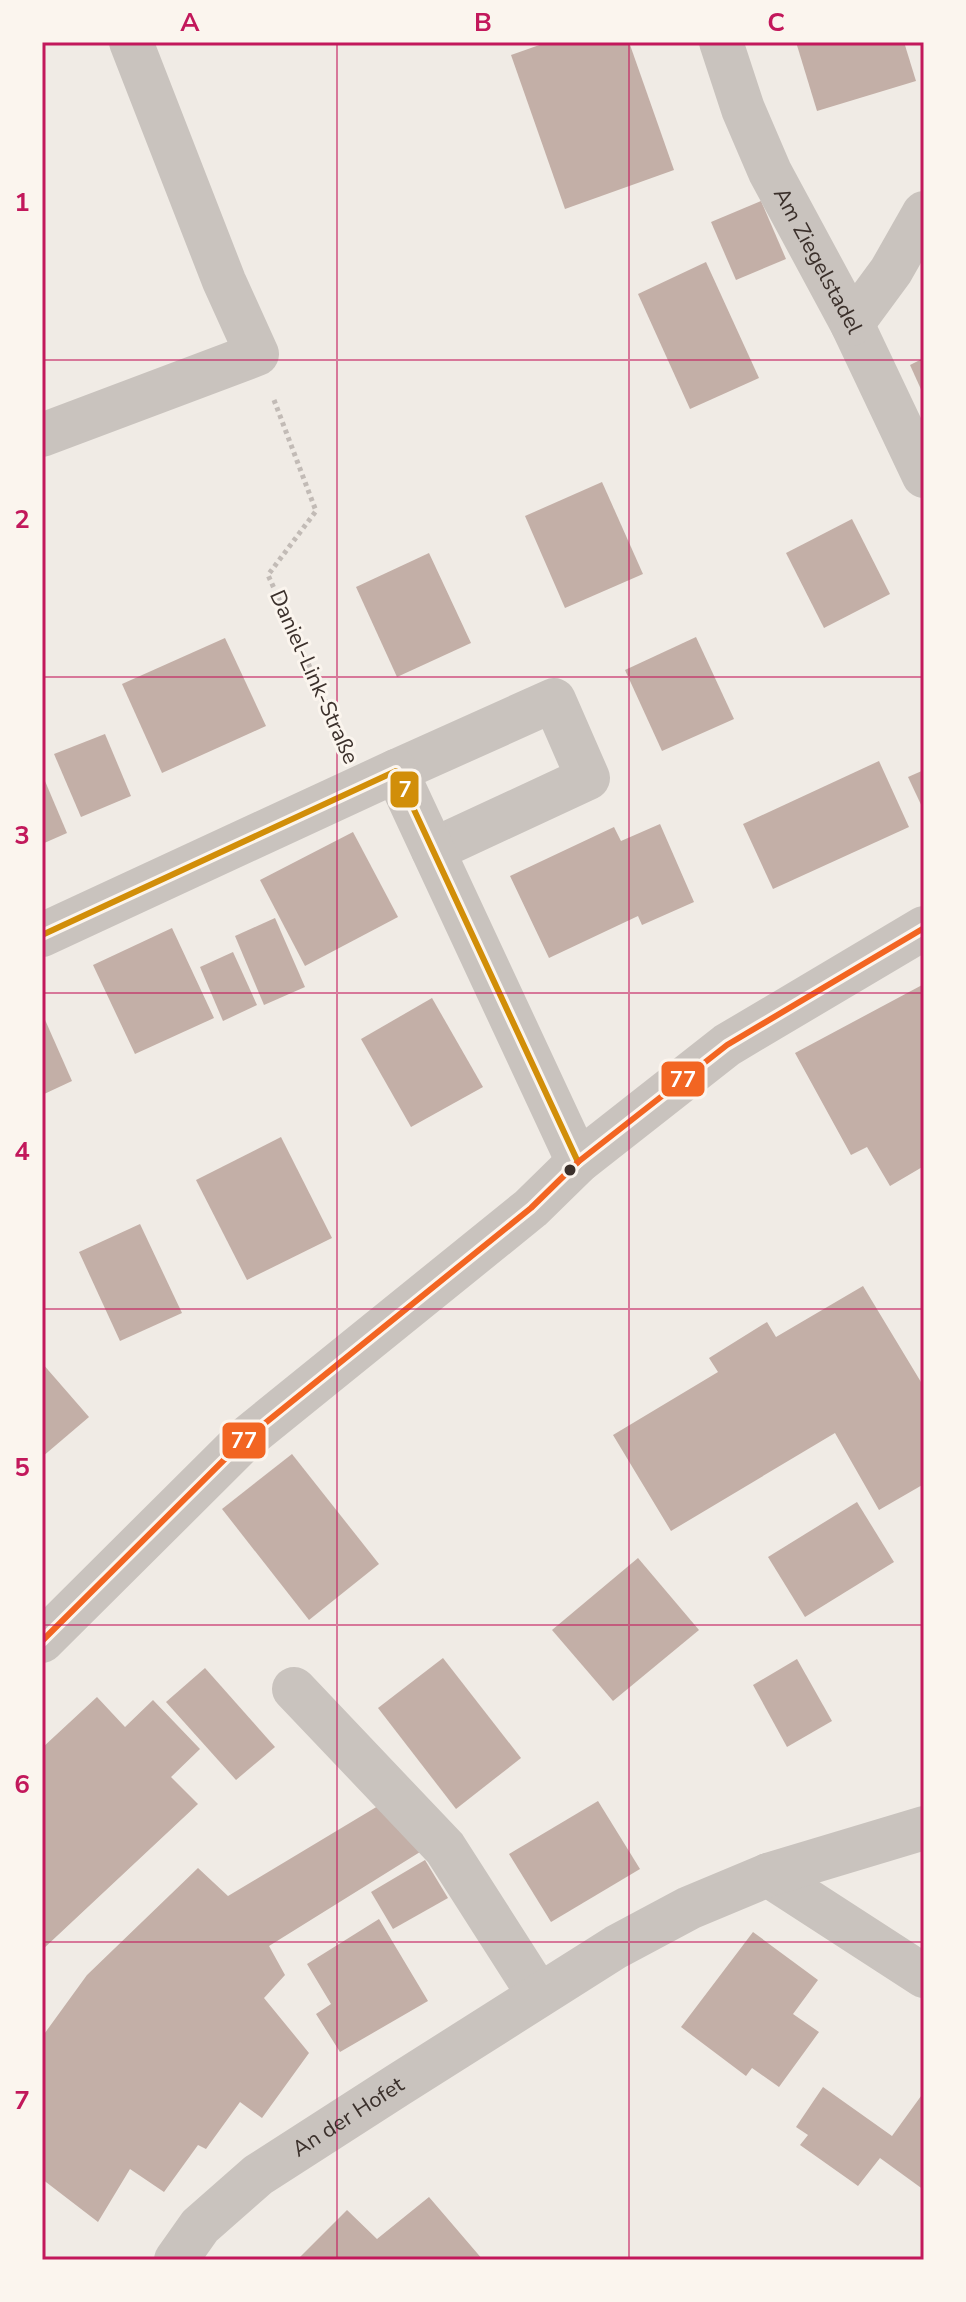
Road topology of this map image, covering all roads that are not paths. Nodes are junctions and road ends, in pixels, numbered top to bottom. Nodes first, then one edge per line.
1 (131, 42) edge
2 (721, 42) edge
3 (924, 213) edge
4 (852, 324) junction
5 (42, 435) edge
6 (924, 476) edge
7 (380, 778) junction
8 (433, 850) junction
9 (924, 928) edge
10 (42, 935) edge
11 (578, 1162) junction
12 (42, 1641) edge
13 (294, 1689) dead end
14 (924, 1828) edge
15 (768, 1875) junction
16 (924, 1976) edge
17 (539, 1995) junction
18 (176, 2260) edge

1 - 5 street
2 - 4 street, Am Ziegelstadel
3 - 4 street
4 - 6 street, Am Ziegelstadel
7 - 8 street
7 - 8 street
7 - 10 street
8 - 11 street
9 - 11 street
11 - 12 street
13 - 17 street
14 - 15 street, An der Hofet
15 - 16 street
15 - 17 street, An der Hofet
17 - 18 street, An der Hofet

